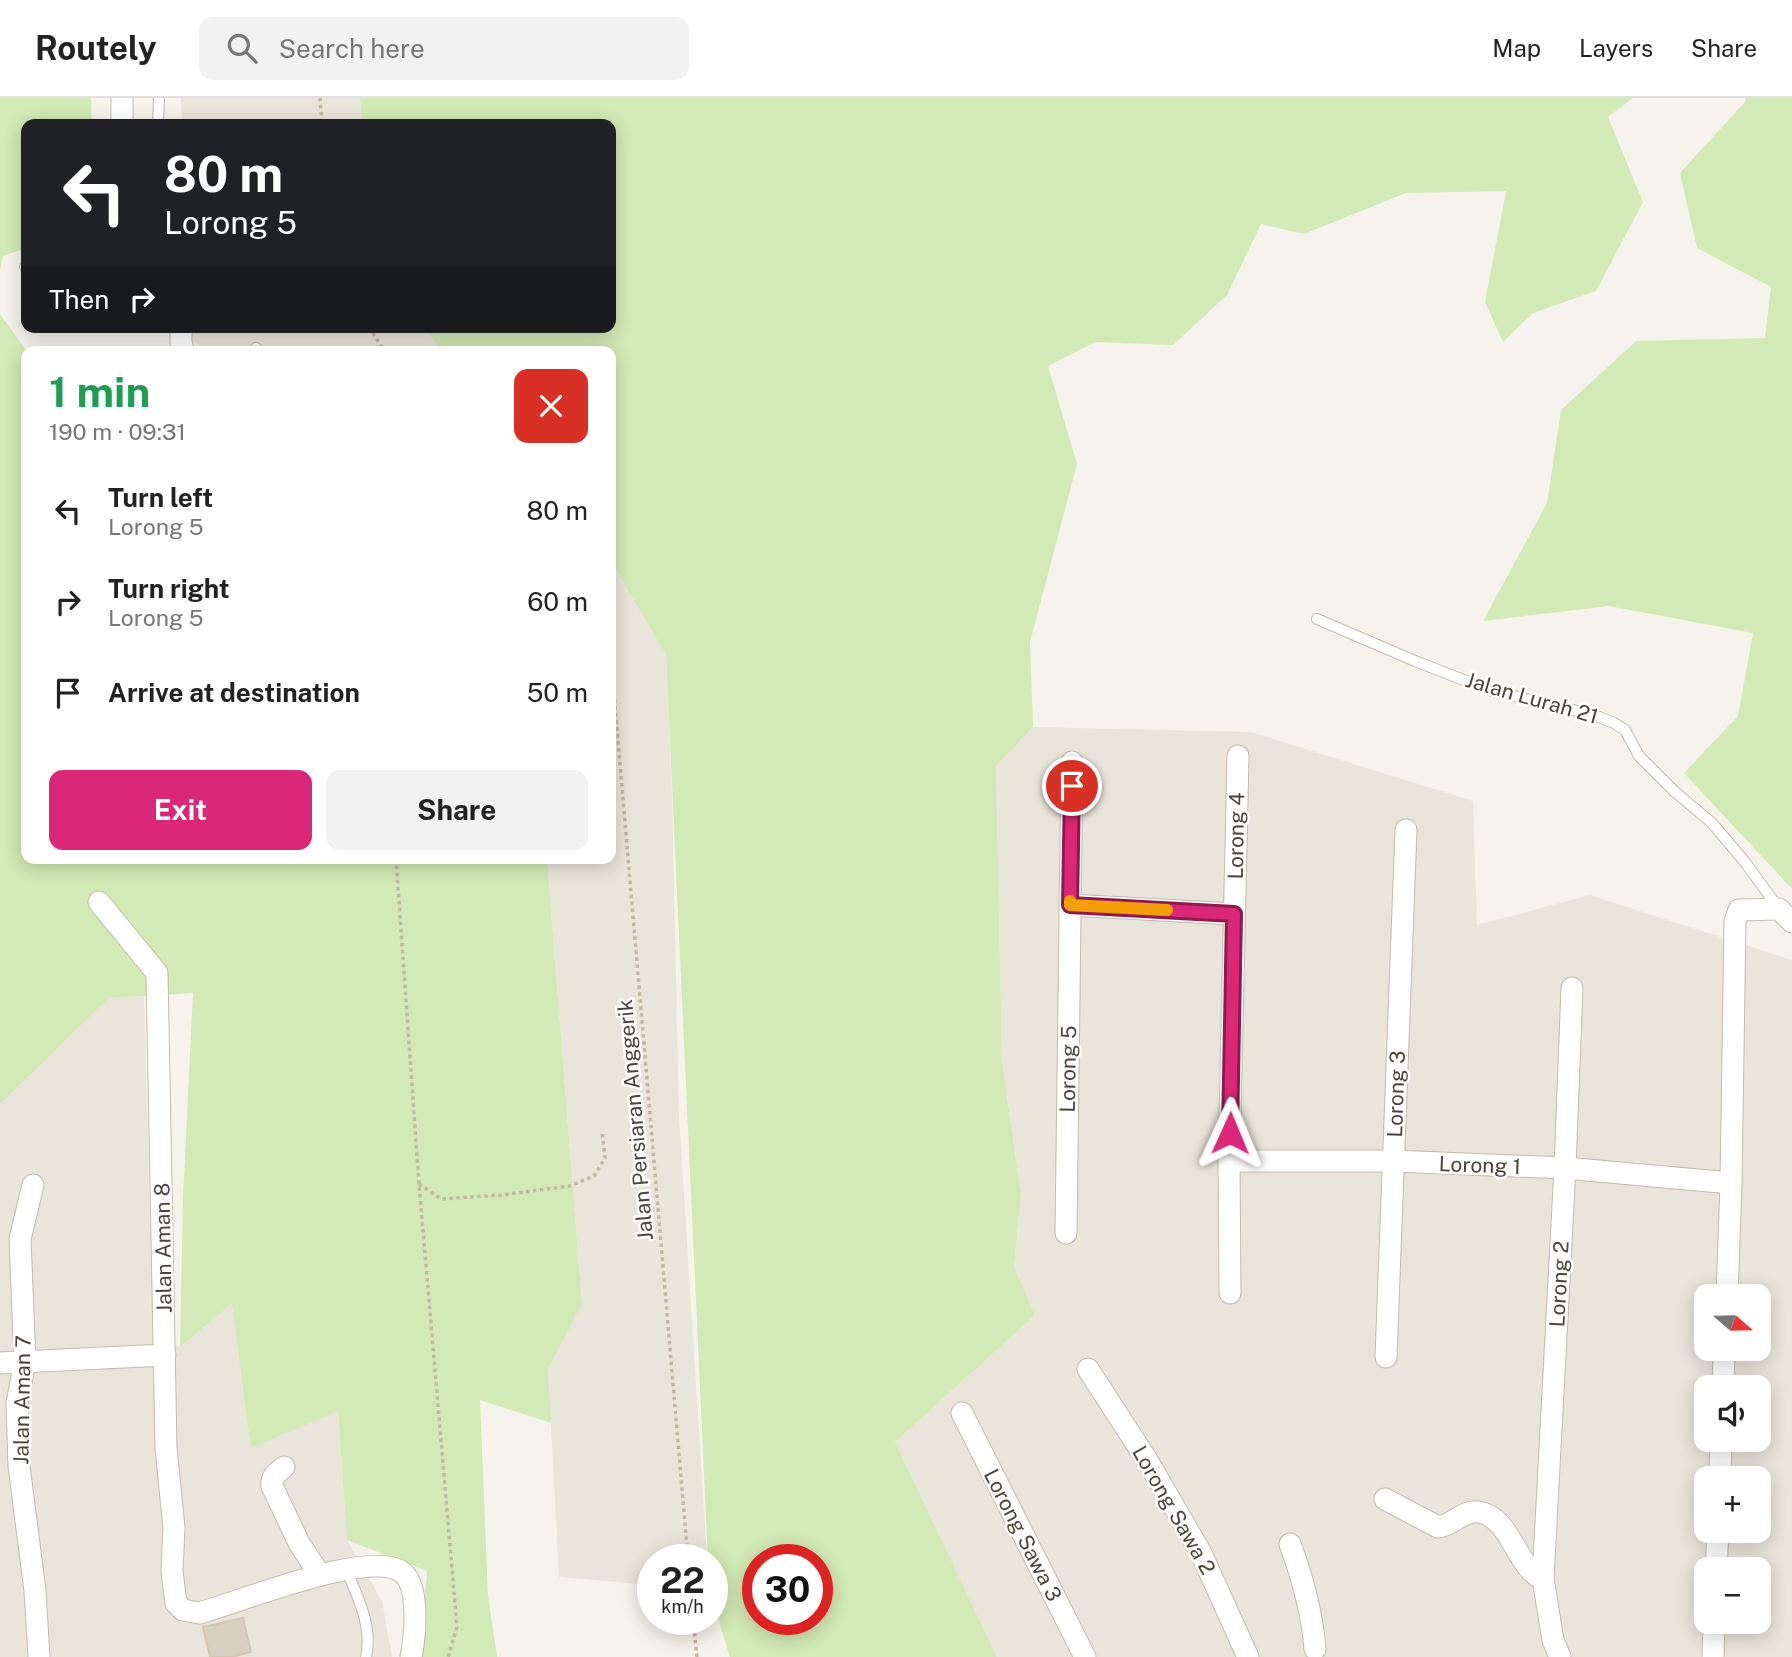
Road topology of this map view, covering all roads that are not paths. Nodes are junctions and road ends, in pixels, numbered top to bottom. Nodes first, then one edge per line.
1 (122, 98) edge
2 (159, 98) edge
3 (122, 119) edge
4 (158, 119) edge
5 (1317, 619) dead end
6 (1238, 756) dead end
7 (1072, 762) dead end
8 (1406, 830) dead end
9 (99, 902) dead end
10 (1070, 905) junction
11 (1234, 914) junction
12 (1786, 915) edge
13 (1572, 988) dead end
14 (1229, 1161) junction
15 (1393, 1161) junction
16 (1565, 1168) junction
17 (1731, 1183) junction
18 (33, 1185) dead end
19 (1066, 1233) dead end
20 (1727, 1284) edge
21 (1230, 1293) dead end
22 (165, 1355) junction
23 (1386, 1357) dead end
24 (25, 1362) junction
25 (0, 1363) edge
26 (1088, 1369) dead end
27 (961, 1413) dead end
28 (284, 1467) dead end
29 (1385, 1499) dead end
30 (1290, 1544) dead end
31 (347, 1571) junction
32 (320, 1575) junction
33 (1543, 1579) junction
34 (1714, 1634) edge
35 (1310, 1654) edge
36 (39, 1657) edge
37 (366, 1657) edge
38 (411, 1657) edge
39 (1085, 1657) edge
40 (1248, 1657) edge
41 (1560, 1657) edge
42 (1713, 1657) edge

1 - 3 street
2 - 4 lane
5 - 12 lane, Jalan Lurah 21
6 - 11 street, Lorong 4
7 - 10 street, Lorong 5
8 - 15 street, Lorong 3
9 - 22 street, Jalan Aman 8
10 - 11 street
10 - 19 street, Lorong 5
11 - 14 street, Lorong 4
12 - 17 street
13 - 16 street, Lorong 2
14 - 15 street, Lorong 1
14 - 21 street, Lorong 4
15 - 16 street, Lorong 1
15 - 23 street, Lorong 3
16 - 17 street, Lorong 1
16 - 33 street, Lorong 2
17 - 20 street
18 - 24 street, Jalan Aman 7
22 - 24 street
22 - 32 street, Jalan Aman 8
24 - 25 street
24 - 36 street, Jalan Aman 7
26 - 40 street, Lorong Sawa 2
27 - 39 street, Lorong Sawa 3
28 - 32 street
29 - 33 street
30 - 35 street
31 - 32 street
31 - 37 lane
31 - 38 street
33 - 41 street, Lorong 2
34 - 42 street

